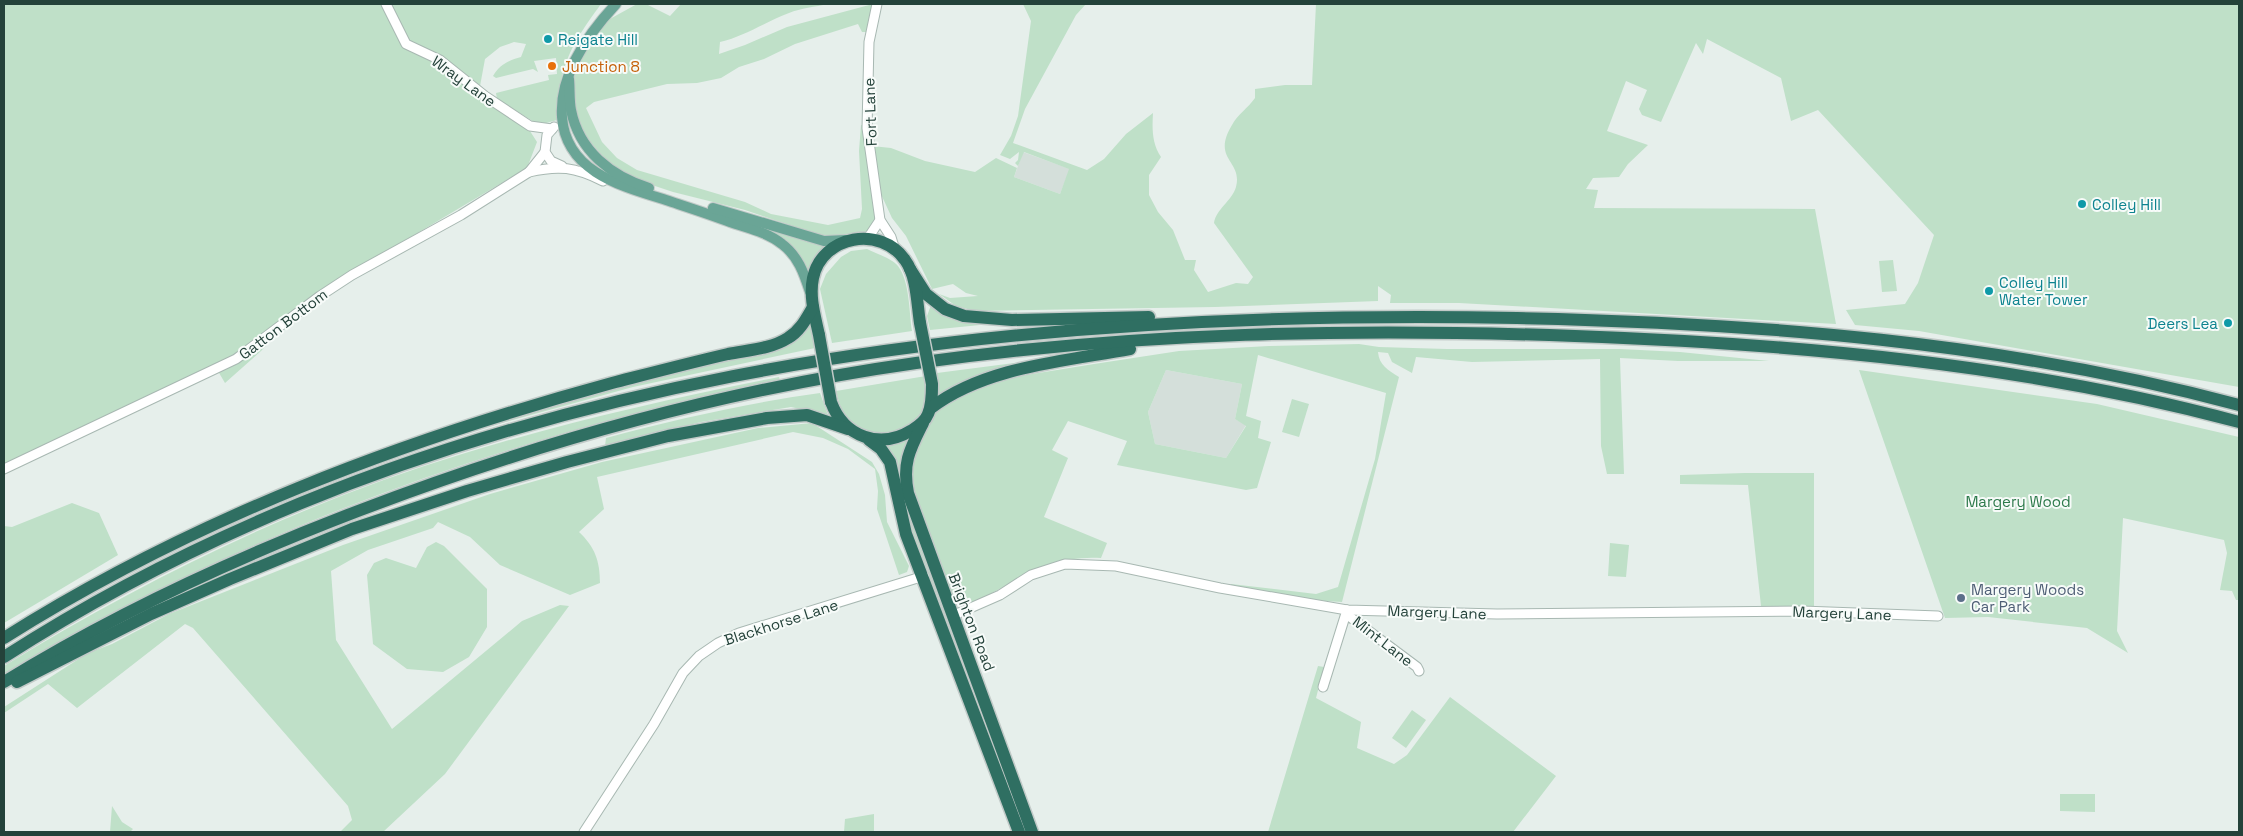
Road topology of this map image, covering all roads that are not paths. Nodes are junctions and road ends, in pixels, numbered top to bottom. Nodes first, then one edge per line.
1 (386, 4) edge
2 (616, 4) edge
3 (877, 4) edge
4 (569, 75) junction
5 (562, 122) junction
6 (575, 126) junction
7 (535, 127) junction
8 (552, 129) junction
9 (545, 149) junction
10 (562, 166) junction
11 (529, 172) junction
12 (880, 220) junction
13 (728, 221) junction
14 (868, 238) junction
15 (848, 240) junction
16 (895, 250) junction
17 (910, 269) junction
18 (812, 303) junction
19 (1189, 322) junction
20 (1189, 338) junction
21 (2239, 405) edge
22 (930, 408) junction
23 (821, 419) junction
24 (2239, 422) edge
25 (923, 423) junction
26 (848, 428) junction
27 (869, 440) junction
28 (4, 469) edge
29 (897, 500) junction
30 (924, 576) junction
31 (1347, 610) junction
32 (952, 616) junction
33 (1938, 616) dead end
34 (4, 638) edge
35 (4, 657) edge
36 (1420, 671) dead end
37 (4, 682) edge
38 (1323, 687) dead end
39 (4, 689) edge
40 (584, 832) edge
41 (1019, 832) edge
42 (1032, 832) edge

1 - 7 street, Wray Lane
2 - 4 main road
3 - 12 street, Fort Lane
4 - 5 main road
4 - 6 main road
5 - 6 street
5 - 8 street, Gatton Bottom
5 - 13 main road
6 - 15 main road
7 - 8 street, Wray Lane
7 - 9 street
8 - 9 street, Gatton Bottom
9 - 10 street
9 - 11 street, Gatton Bottom
10 - 11 street
10 - 13 street
11 - 28 street, Gatton Bottom
12 - 14 street
12 - 16 street, Fort Lane
13 - 18 main road
14 - 15 highway
14 - 16 highway
15 - 18 highway
16 - 17 highway
17 - 19 highway
17 - 22 highway, bridge
18 - 26 highway, bridge
18 - 34 highway
19 - 21 highway
19 - 35 highway
20 - 22 highway
20 - 24 highway
20 - 37 highway
22 - 25 highway, Brighton Road
23 - 26 highway
23 - 29 highway
23 - 39 highway
25 - 27 highway
25 - 32 highway, Brighton Road
26 - 27 highway, Brighton Road
27 - 29 highway, Brighton Road
29 - 30 highway, Brighton Road
30 - 40 street, Blackhorse Lane
30 - 41 highway, Brighton Road
31 - 32 street, Margery Lane
31 - 33 street, Margery Lane
31 - 36 street, Mint Lane
31 - 38 street
32 - 42 highway, Brighton Road

